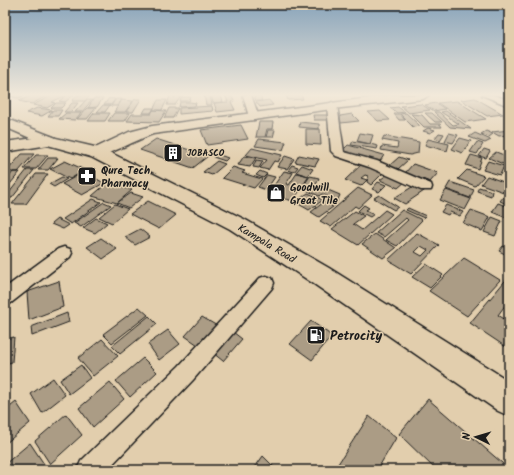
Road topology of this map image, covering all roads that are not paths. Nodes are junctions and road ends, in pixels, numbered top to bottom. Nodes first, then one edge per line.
1 (253, 117) edge
2 (334, 117) edge
3 (5, 122) edge
4 (50, 141) junction
5 (5, 147) edge
6 (97, 153) junction
7 (426, 187) dead end
8 (64, 253) dead end
9 (266, 283) dead end
10 (5, 298) edge
11 (509, 400) edge
12 (90, 470) edge

1 - 6 street
2 - 7 street
3 - 4 main road, Kampala Road
4 - 5 street
4 - 6 main road, Kampala Road
6 - 11 main road, Kampala Road
8 - 10 street
9 - 12 street

